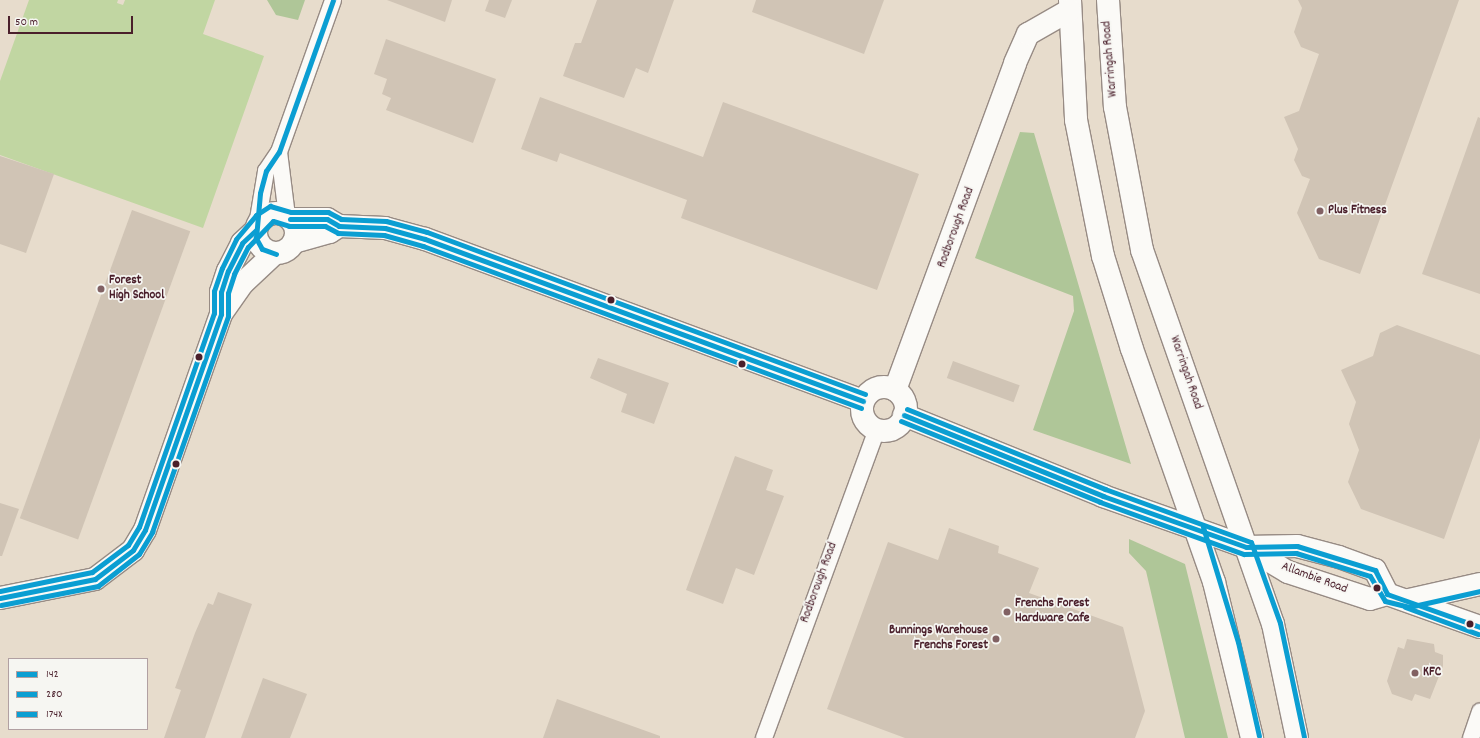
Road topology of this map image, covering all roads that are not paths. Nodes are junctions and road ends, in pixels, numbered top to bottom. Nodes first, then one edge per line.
1 (333, 0) edge
2 (1108, 0) edge
3 (1070, 5) edge
4 (279, 152) junction
5 (289, 218) junction
6 (340, 226) junction
7 (256, 228) junction
8 (294, 242) junction
9 (274, 254) junction
10 (221, 314) junction
11 (896, 390) junction
12 (863, 401) junction
13 (904, 415) junction
14 (877, 429) junction
15 (1196, 529) junction
16 (1246, 547) junction
17 (1480, 584) edge
18 (1387, 594) junction
19 (0, 598) edge
20 (1408, 600) junction
21 (1480, 627) edge
22 (1480, 712) edge
23 (764, 738) edge
24 (1252, 738) edge
25 (1297, 738) edge
26 (1471, 738) edge

1 - 4 street
2 - 16 main road, Warringah Road
3 - 11 main road, Rodborough Road
3 - 15 main road
4 - 5 street
4 - 7 street
5 - 6 main road
5 - 7 main road
5 - 8 main road
6 - 8 main road
6 - 12 main road
7 - 9 main road
7 - 10 main road
8 - 9 main road
9 - 10 main road
10 - 19 main road
11 - 12 main road
11 - 13 main road
12 - 14 main road
13 - 14 main road
13 - 15 main road, Allambie Road
14 - 23 street, Rodborough Road
15 - 16 main road, Allambie Road
15 - 24 main road
16 - 18 main road, Allambie Road
16 - 18 main road, Allambie Road
16 - 25 main road, Warringah Road
17 - 20 main road
18 - 20 main road, Allambie Road
20 - 21 main road, Allambie Road
22 - 26 street

